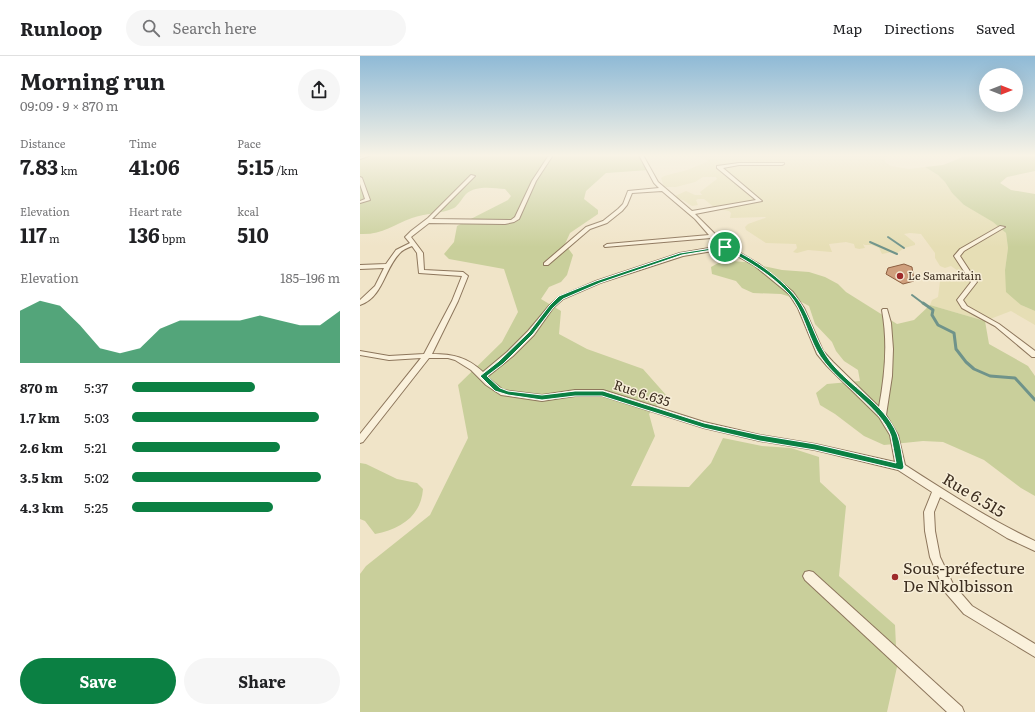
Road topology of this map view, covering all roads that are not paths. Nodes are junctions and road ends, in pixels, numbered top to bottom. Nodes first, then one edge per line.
1 (363, 186) edge
2 (461, 186) edge
3 (532, 186) edge
4 (659, 186) edge
5 (741, 186) edge
6 (663, 189) junction
7 (360, 202) edge
8 (692, 213) junction
9 (429, 221) junction
10 (1002, 227) dead end
11 (714, 236) junction
12 (413, 244) junction
13 (607, 246) dead end
14 (725, 247) junction
15 (546, 264) dead end
16 (388, 266) junction
17 (360, 267) edge
18 (360, 303) edge
19 (885, 310) dead end
20 (360, 353) edge
21 (1035, 355) edge
22 (427, 356) junction
23 (483, 376) junction
24 (882, 415) junction
25 (360, 440) edge
26 (901, 467) junction
27 (937, 491) junction
28 (1035, 546) edge
29 (809, 576) dead end
30 (1035, 651) edge
31 (956, 712) edge

1 - 7 street
2 - 9 street
3 - 9 street
4 - 6 street
5 - 8 street
6 - 8 street
6 - 15 street
8 - 11 street
9 - 12 street
10 - 21 street
11 - 13 street
11 - 14 street
12 - 16 street
12 - 22 street
14 - 23 street
14 - 24 street
16 - 17 street
16 - 18 street
19 - 24 street
20 - 22 street, Rue 6.635
22 - 23 street, Rue 6.635
22 - 25 street
23 - 26 street, Rue 6.635
24 - 26 street
26 - 27 street, Rue 6.515
27 - 28 street, Rue 6.515
27 - 30 street
29 - 31 street

